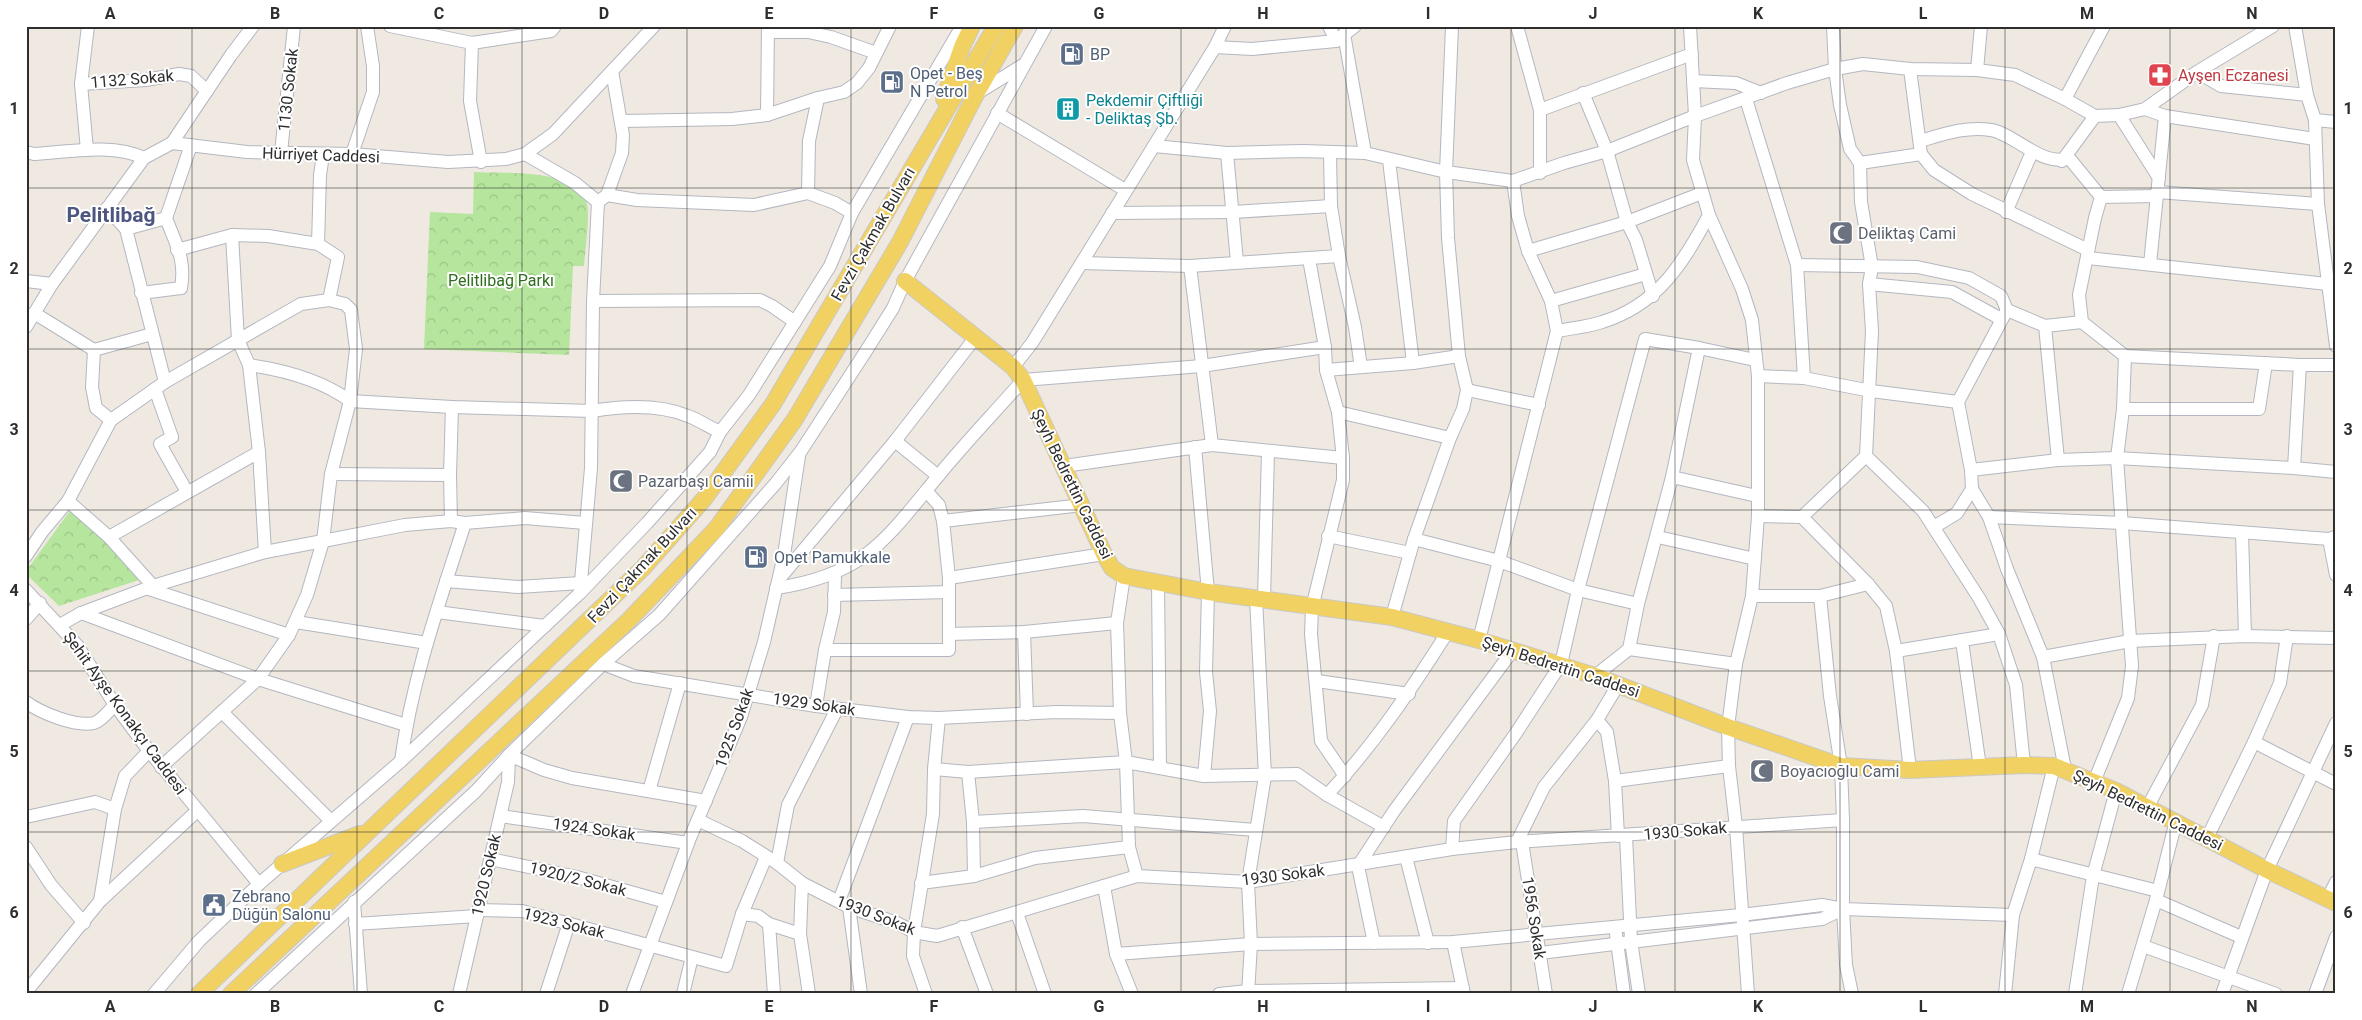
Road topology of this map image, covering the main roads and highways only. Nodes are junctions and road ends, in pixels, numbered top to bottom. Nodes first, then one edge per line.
1 (972, 26) edge
2 (996, 26) edge
3 (1016, 26) edge
4 (1026, 26) edge
5 (976, 94) junction
6 (932, 132) junction
7 (905, 281) road end
8 (367, 831) junction
9 (282, 864) road end
10 (2331, 901) edge
11 (200, 994) edge
12 (231, 994) edge

1 - 6 main road
2 - 6 main road, Fevzi Çakmak Bulvarı
3 - 5 main road, Fevzi Çakmak Bulvarı
4 - 5 main road
5 - 12 main road, Fevzi Çakmak Bulvarı
6 - 8 main road, Fevzi Çakmak Bulvarı
7 - 10 main road, Şeyh Bedrettin Caddesi
8 - 9 main road
8 - 11 main road, Fevzi Çakmak Bulvarı

